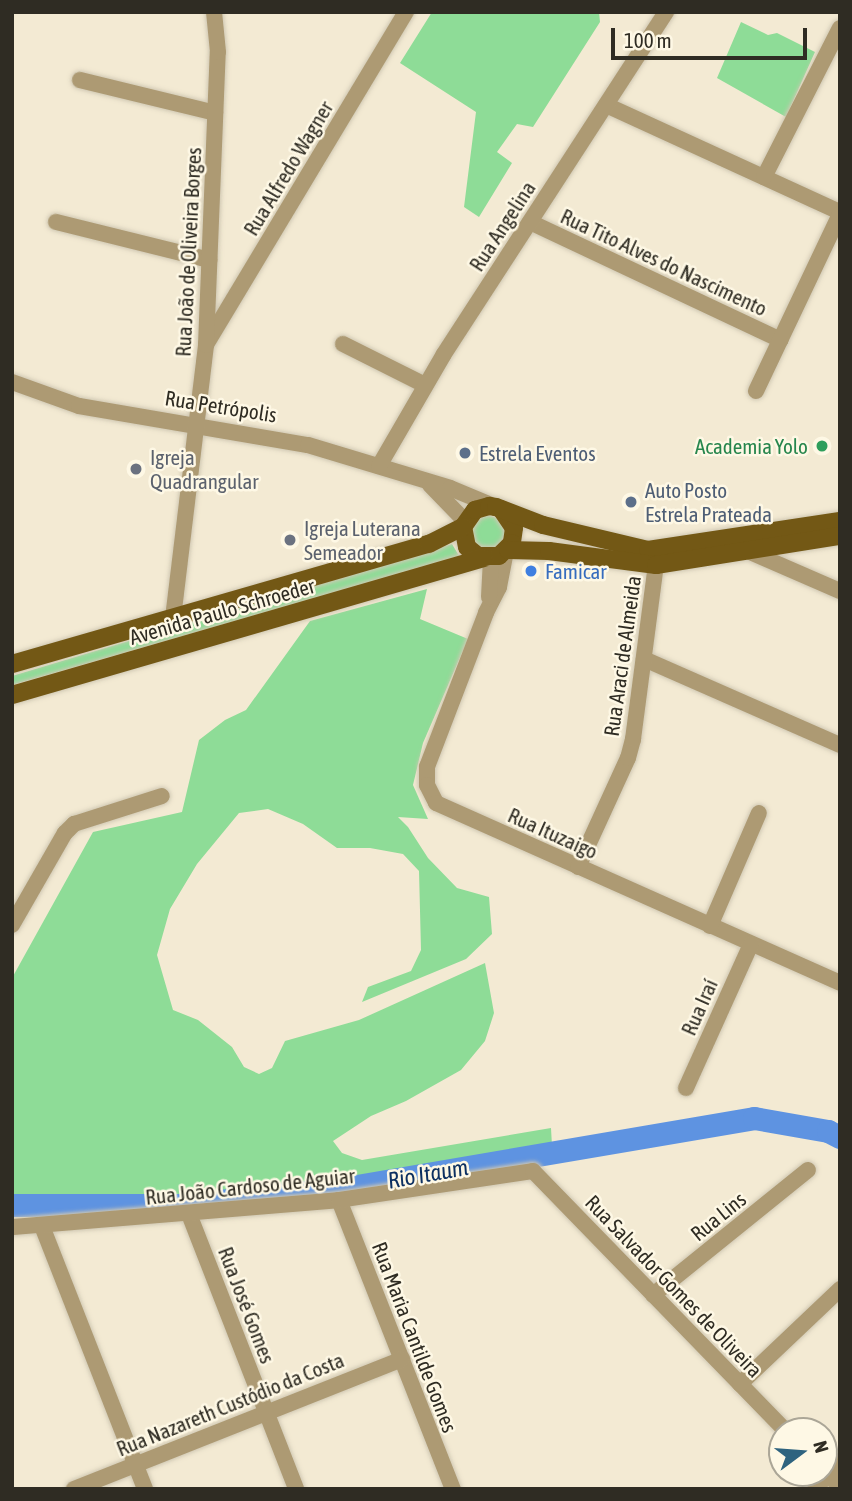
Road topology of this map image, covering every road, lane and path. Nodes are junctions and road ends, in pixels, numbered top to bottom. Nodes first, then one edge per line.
1 (214, 12) edge
2 (406, 12) edge
3 (666, 12) edge
4 (840, 28) edge
5 (80, 80) dead end
6 (606, 105) junction
7 (215, 113) junction
8 (764, 177) junction
9 (840, 213) edge
10 (57, 222) dead end
11 (530, 222) junction
12 (209, 260) junction
13 (780, 340) junction
14 (343, 344) dead end
15 (205, 345) junction
16 (12, 382) edge
17 (425, 385) junction
18 (756, 391) dead end
19 (198, 424) junction
20 (379, 466) junction
21 (422, 479) junction
22 (499, 508) junction
23 (840, 520) edge
24 (464, 524) junction
25 (840, 536) edge
26 (748, 551) junction
27 (497, 554) junction
28 (656, 565) junction
29 (840, 591) edge
30 (173, 618) junction
31 (644, 659) junction
32 (12, 664) edge
33 (12, 695) edge
34 (840, 746) edge
35 (162, 796) dead end
36 (759, 813) dead end
37 (578, 867) junction
38 (12, 925) edge
39 (710, 926) junction
40 (751, 944) junction
41 (840, 984) edge
42 (686, 1088) dead end
43 (808, 1170) dead end
44 (533, 1171) joint
45 (339, 1200) junction
46 (189, 1214) junction
47 (42, 1226) junction
48 (12, 1227) edge
49 (840, 1289) edge
50 (653, 1295) junction
51 (402, 1359) junction
52 (740, 1384) junction
53 (266, 1413) junction
54 (772, 1417) edge
55 (135, 1464) junction
56 (74, 1489) edge
57 (145, 1489) edge
58 (296, 1489) edge
59 (453, 1489) edge

1 - 7 street, Rua João de Oliveira Borges
2 - 15 street, Rua Alfredo Wagner
3 - 6 street, Rua Angelina
4 - 8 street
5 - 7 street
6 - 8 street
6 - 11 street, Rua Angelina
7 - 12 street, Rua João de Oliveira Borges
8 - 9 street
9 - 13 street
10 - 12 street
11 - 13 street, Rua Tito Alves do Nascimento
11 - 17 street, Rua Angelina
12 - 15 street, Rua João de Oliveira Borges
13 - 18 street
14 - 17 street
15 - 19 street, Rua João de Oliveira Borges
16 - 19 street, Rua Petrópolis
17 - 20 street, Rua Angelina
19 - 20 street, Rua Petrópolis
19 - 30 street, Rua João de Oliveira Borges
20 - 21 street, Rua Petrópolis
21 - 22 street, Rua Petrópolis
21 - 24 street, Rua Petrópolis
22 - 23 main road, Rua Petrópolis
22 - 24 main road
22 - 27 main road
24 - 27 main road
24 - 30 main road, Avenida Paulo Schroeder
25 - 26 main road
26 - 28 main road
26 - 29 street
27 - 28 main road
27 - 33 main road, Avenida Paulo Schroeder
27 - 37 street, Rua Ituzaigo
28 - 31 street, Rua Araci de Almeida
30 - 32 main road, Avenida Paulo Schroeder
31 - 34 street
31 - 37 street, Rua Araci de Almeida
35 - 38 street
36 - 39 street
37 - 39 street, Rua Ituzaigo
39 - 40 street, Rua Ituzaigo
40 - 41 street, Rua Ituzaigo
40 - 42 street, Rua Iraí
43 - 50 street, Rua Lins
44 - 45 street, Rua João Cardoso de Aguiar
44 - 50 street, Rua Salvador Gomes de Oliveira
45 - 46 street, Rua João Cardoso de Aguiar
45 - 51 street, Rua Maria Cantilde Gomes
46 - 47 street, Rua João Cardoso de Aguiar
46 - 53 street, Rua José Gomes
47 - 48 street, Rua João Cardoso de Aguiar
47 - 55 street
49 - 52 street
50 - 52 street, Rua Salvador Gomes de Oliveira
51 - 53 street, Rua Nazareth Custódio da Costa
51 - 59 street, Rua Maria Cantilde Gomes
52 - 54 street, Rua Salvador Gomes de Oliveira
53 - 55 street, Rua Nazareth Custódio da Costa
53 - 58 street, Rua José Gomes
55 - 56 street, Rua Nazareth Custódio da Costa
55 - 57 street

